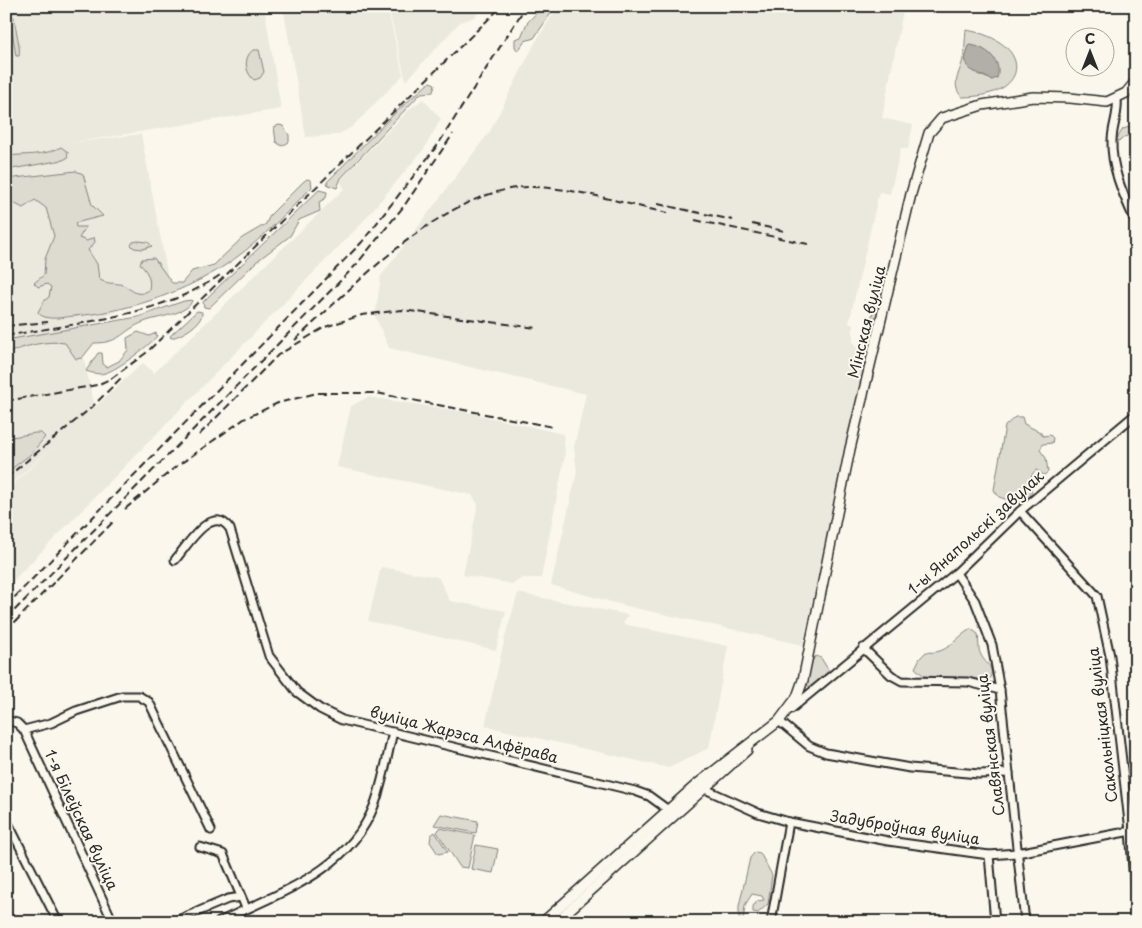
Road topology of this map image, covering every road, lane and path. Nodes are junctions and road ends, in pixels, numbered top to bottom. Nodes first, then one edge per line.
1 (1136, 81) edge
2 (1117, 99) junction
3 (1136, 224) edge
4 (1136, 414) edge
5 (1020, 511) junction
6 (176, 560) dead end
7 (956, 573) junction
8 (863, 648) junction
9 (1000, 690) junction
10 (789, 710) junction
11 (6, 720) edge
12 (779, 721) junction
13 (24, 730) junction
14 (393, 732) junction
15 (764, 733) junction
16 (1009, 773) junction
17 (696, 785) junction
18 (705, 789) junction
19 (668, 809) junction
20 (676, 816) junction
21 (6, 819) edge
22 (789, 822) junction
23 (211, 830) dead end
24 (1133, 830) edge
25 (200, 847) dead end
26 (1017, 853) junction
27 (989, 855) junction
28 (1135, 894) edge
29 (241, 897) junction
30 (1136, 906) edge
31 (246, 908) junction
32 (58, 922) edge
33 (113, 922) edge
34 (173, 922) edge
35 (219, 922) edge
36 (543, 922) edge
37 (556, 922) edge
38 (771, 922) edge
39 (995, 922) edge
40 (1025, 922) edge

1 - 2 main road
2 - 3 street
2 - 10 main road, Мінская вуліца
4 - 5 street, 1-ы Янапольскі завулак
5 - 7 street, 1-ы Янапольскі завулак
5 - 24 street, Сакольніцкая вуліца
6 - 14 street, вуліца Жарэса Алфёрава
7 - 8 street, 1-ы Янапольскі завулак
7 - 9 street, Славянская вуліца
8 - 9 street
8 - 10 street, 1-ы Янапольскі завулак
9 - 16 street, Славянская вуліца
10 - 12 main road, Мінская вуліца
11 - 13 street
12 - 15 main road, Мінская вуліца
12 - 16 street
13 - 23 street
13 - 33 street, 1-я Білеўская вуліца
14 - 19 street, вуліца Жарэса Алфёрава
14 - 31 street
15 - 17 main road
15 - 18 main road
16 - 26 street, Славянская вуліца
17 - 18 main road
17 - 19 main road
18 - 20 main road
18 - 22 street, Задуброўная вуліца
19 - 20 street, вуліца Жарэса Алфёрава
19 - 36 main road
20 - 37 main road
21 - 32 street
22 - 27 street, Задуброўная вуліца
22 - 38 street
24 - 26 street, Задуброўная вуліца
24 - 28 street, Сакольніцкая вуліца
25 - 29 street
26 - 27 street, Задуброўная вуліца
26 - 40 street, Славянская вуліца
27 - 39 street
28 - 30 street, Сакольніцкая вуліца
29 - 31 street
29 - 34 street
31 - 35 street

